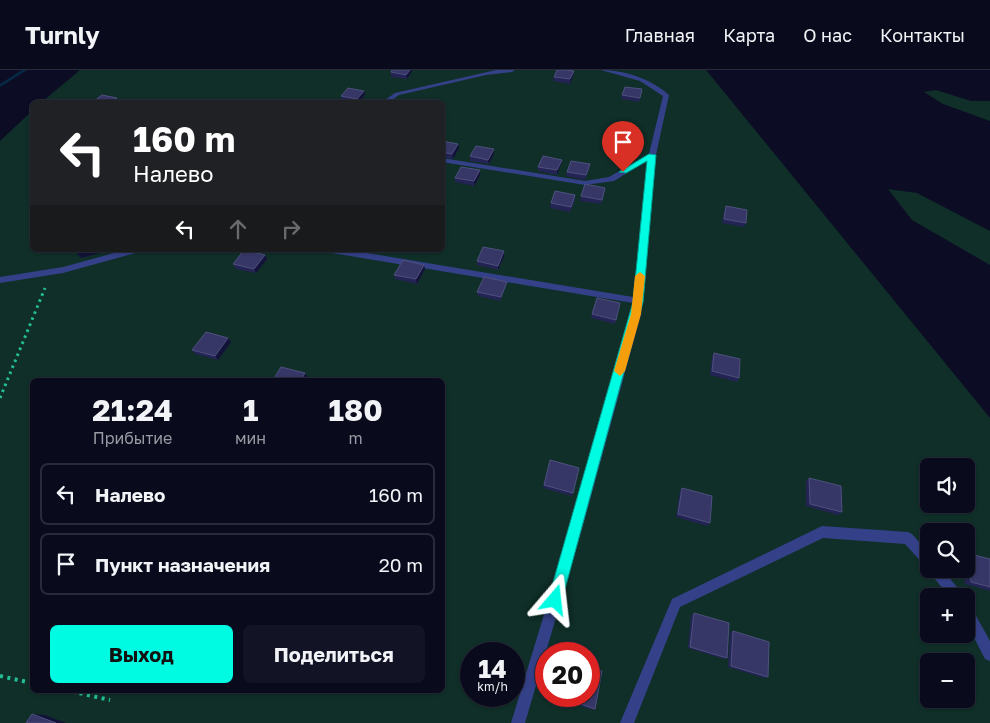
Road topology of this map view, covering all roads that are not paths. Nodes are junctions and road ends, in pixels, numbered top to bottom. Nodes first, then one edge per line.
1 (512, 70) edge
2 (604, 70) edge
3 (389, 100) edge
4 (652, 155) junction
5 (445, 160) edge
6 (128, 252) edge
7 (344, 252) edge
8 (0, 280) edge
9 (638, 302) junction
10 (920, 552) edge
11 (942, 578) edge
12 (950, 588) edge
13 (975, 626) edge
14 (990, 654) edge
15 (518, 723) edge
16 (627, 723) edge

1 - 3 lane
2 - 4 lane
4 - 5 lane
4 - 9 lane
6 - 8 lane
7 - 9 lane
9 - 15 lane
10 - 16 lane
11 - 12 lane
13 - 14 lane

